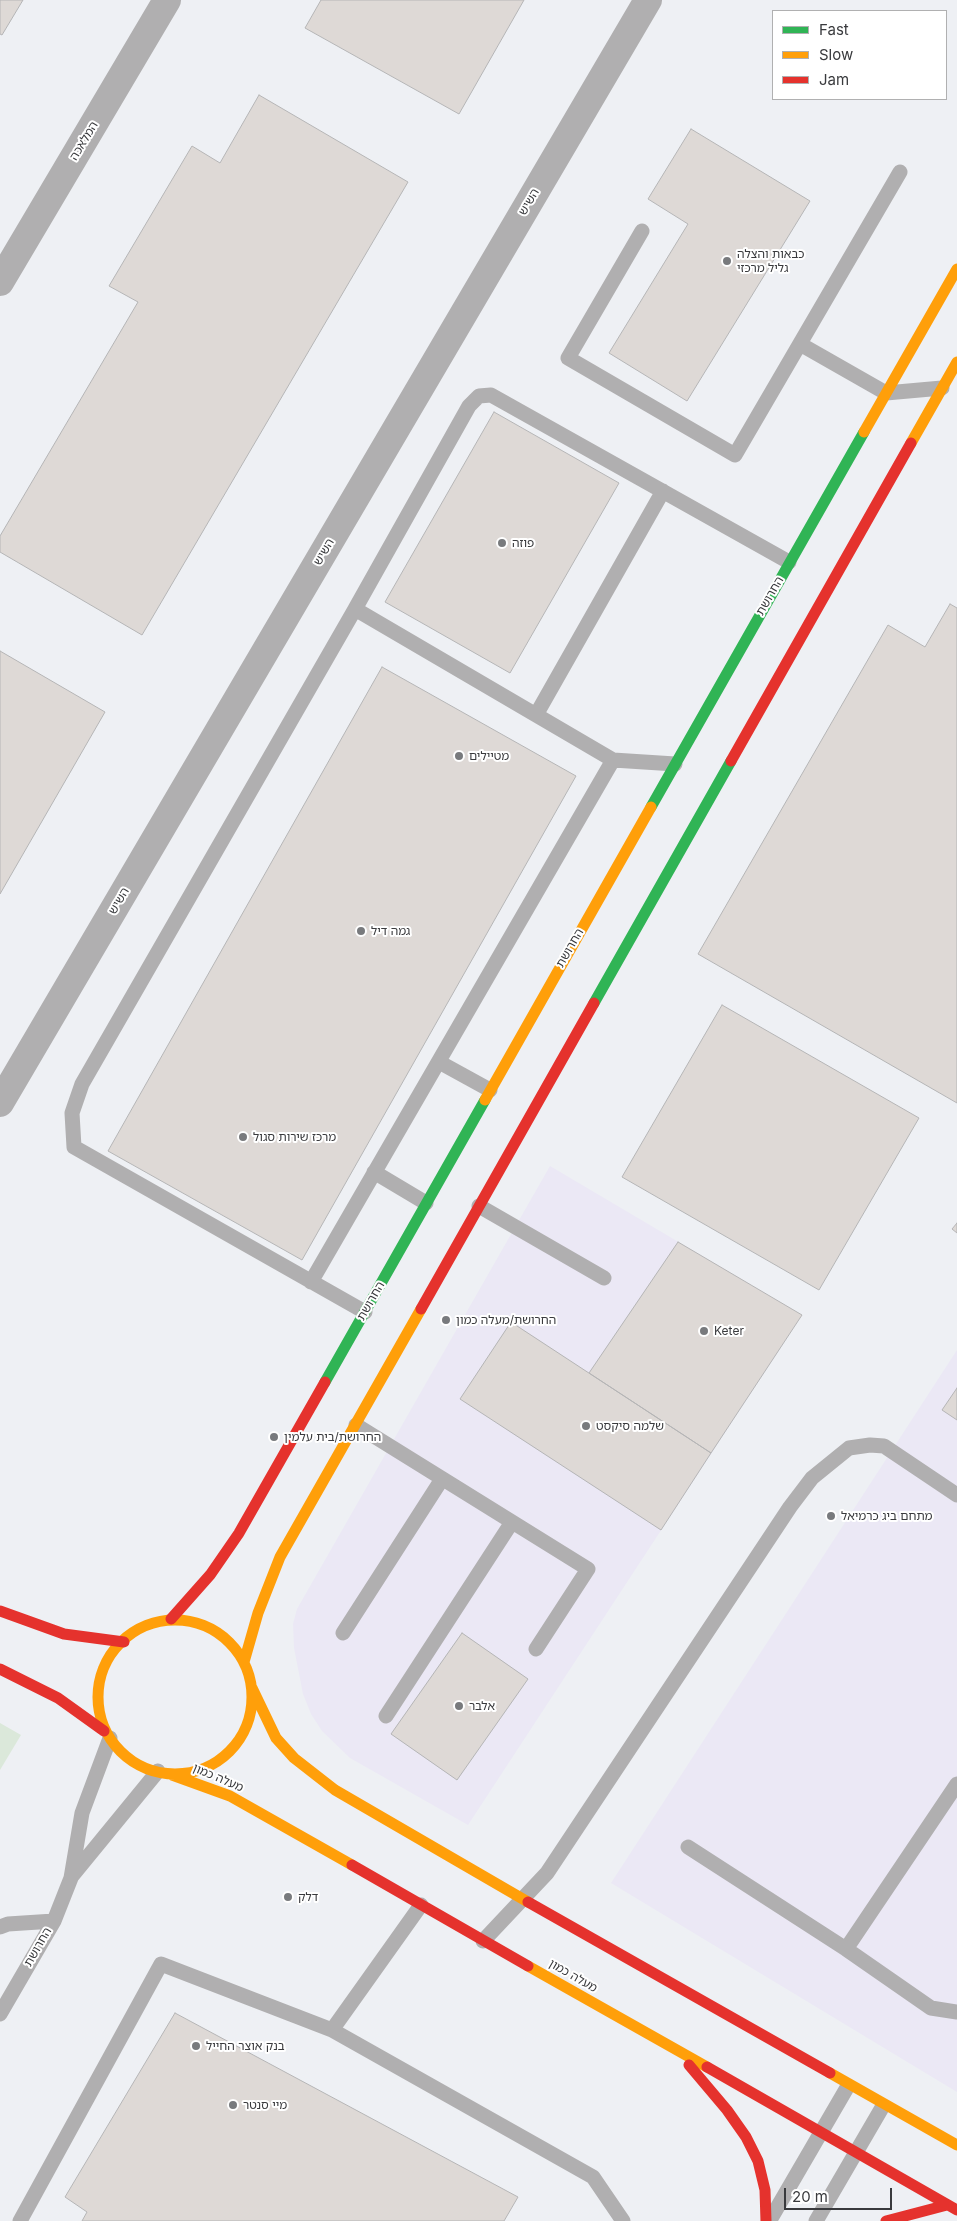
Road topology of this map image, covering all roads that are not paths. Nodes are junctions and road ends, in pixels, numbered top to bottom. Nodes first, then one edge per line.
1 (167, 0) edge
2 (648, 0) edge
3 (900, 172) dead end
4 (642, 231) dead end
5 (957, 269) edge
6 (0, 282) edge
7 (800, 344) junction
8 (957, 362) edge
9 (942, 388) junction
10 (886, 393) junction
11 (662, 491) junction
12 (789, 562) junction
13 (354, 609) junction
14 (536, 715) junction
15 (613, 760) junction
16 (675, 764) junction
17 (439, 1062) junction
18 (490, 1090) junction
19 (0, 1103) edge
20 (374, 1172) junction
21 (426, 1203) junction
22 (479, 1206) junction
23 (604, 1278) dead end
24 (311, 1282) junction
25 (365, 1312) junction
26 (356, 1425) junction
27 (442, 1478) junction
28 (957, 1495) edge
29 (512, 1522) junction
30 (0, 1611) edge
31 (172, 1619) junction
32 (343, 1632) dead end
33 (124, 1642) junction
34 (536, 1649) dead end
35 (244, 1662) junction
36 (0, 1669) edge
37 (252, 1688) junction
38 (386, 1716) dead end
39 (107, 1734) junction
40 (165, 1773) junction
41 (957, 1784) edge
42 (688, 1847) dead end
43 (71, 1878) junction
44 (522, 1899) junction
45 (421, 1905) junction
46 (54, 1921) junction
47 (0, 1927) edge
48 (483, 1941) junction
49 (846, 1949) junction
50 (957, 2012) edge
51 (0, 2014) edge
52 (332, 2030) junction
53 (678, 2052) junction
54 (848, 2086) junction
55 (883, 2106) junction
56 (821, 2132) junction
57 (957, 2146) edge
58 (856, 2152) junction
59 (952, 2207) edge
60 (20, 2221) edge
61 (623, 2221) edge
62 (768, 2221) edge
63 (816, 2221) edge
64 (886, 2221) edge

1 - 6 street, המלאכה
2 - 19 street, השיש
3 - 7 lane
4 - 7 lane
5 - 10 street, החרושת
7 - 10 lane
8 - 9 street
9 - 10 lane
9 - 22 street
10 - 12 street, החרושת
11 - 12 lane
11 - 13 lane
11 - 14 lane
12 - 16 street, החרושת
13 - 14 lane
13 - 24 lane
14 - 15 lane
15 - 16 lane
15 - 17 lane
16 - 18 street, החרושת
17 - 18 lane
17 - 20 lane
18 - 21 street, החרושת
20 - 21 lane
20 - 24 lane
21 - 25 street, החרושת
22 - 23 lane
22 - 26 street
24 - 25 lane
25 - 31 street, החרושת
26 - 27 lane
26 - 35 street
27 - 29 lane
27 - 32 lane
28 - 44 lane
29 - 34 lane
29 - 38 lane
30 - 33 street
31 - 33 street
31 - 35 street
33 - 39 street
35 - 37 street
36 - 39 street
37 - 40 street
37 - 44 street
39 - 40 street
39 - 43 lane, החרושת
40 - 43 lane, החרושת
40 - 45 street, מעלה כמון
41 - 49 lane
42 - 49 lane
43 - 46 lane, החרושת
44 - 48 lane
44 - 54 street
45 - 48 street, מעלה כמון
45 - 52 lane
46 - 47 lane
46 - 51 lane, החרושת
48 - 53 street, מעלה כמון
49 - 50 lane
52 - 60 lane
52 - 61 lane
53 - 56 street, מעלה כמון
53 - 62 street
54 - 55 street
54 - 56 lane
55 - 57 street
55 - 58 lane
56 - 58 street, מעלה כמון
56 - 62 lane
58 - 59 street, מעלה כמון
58 - 63 lane
59 - 64 street

